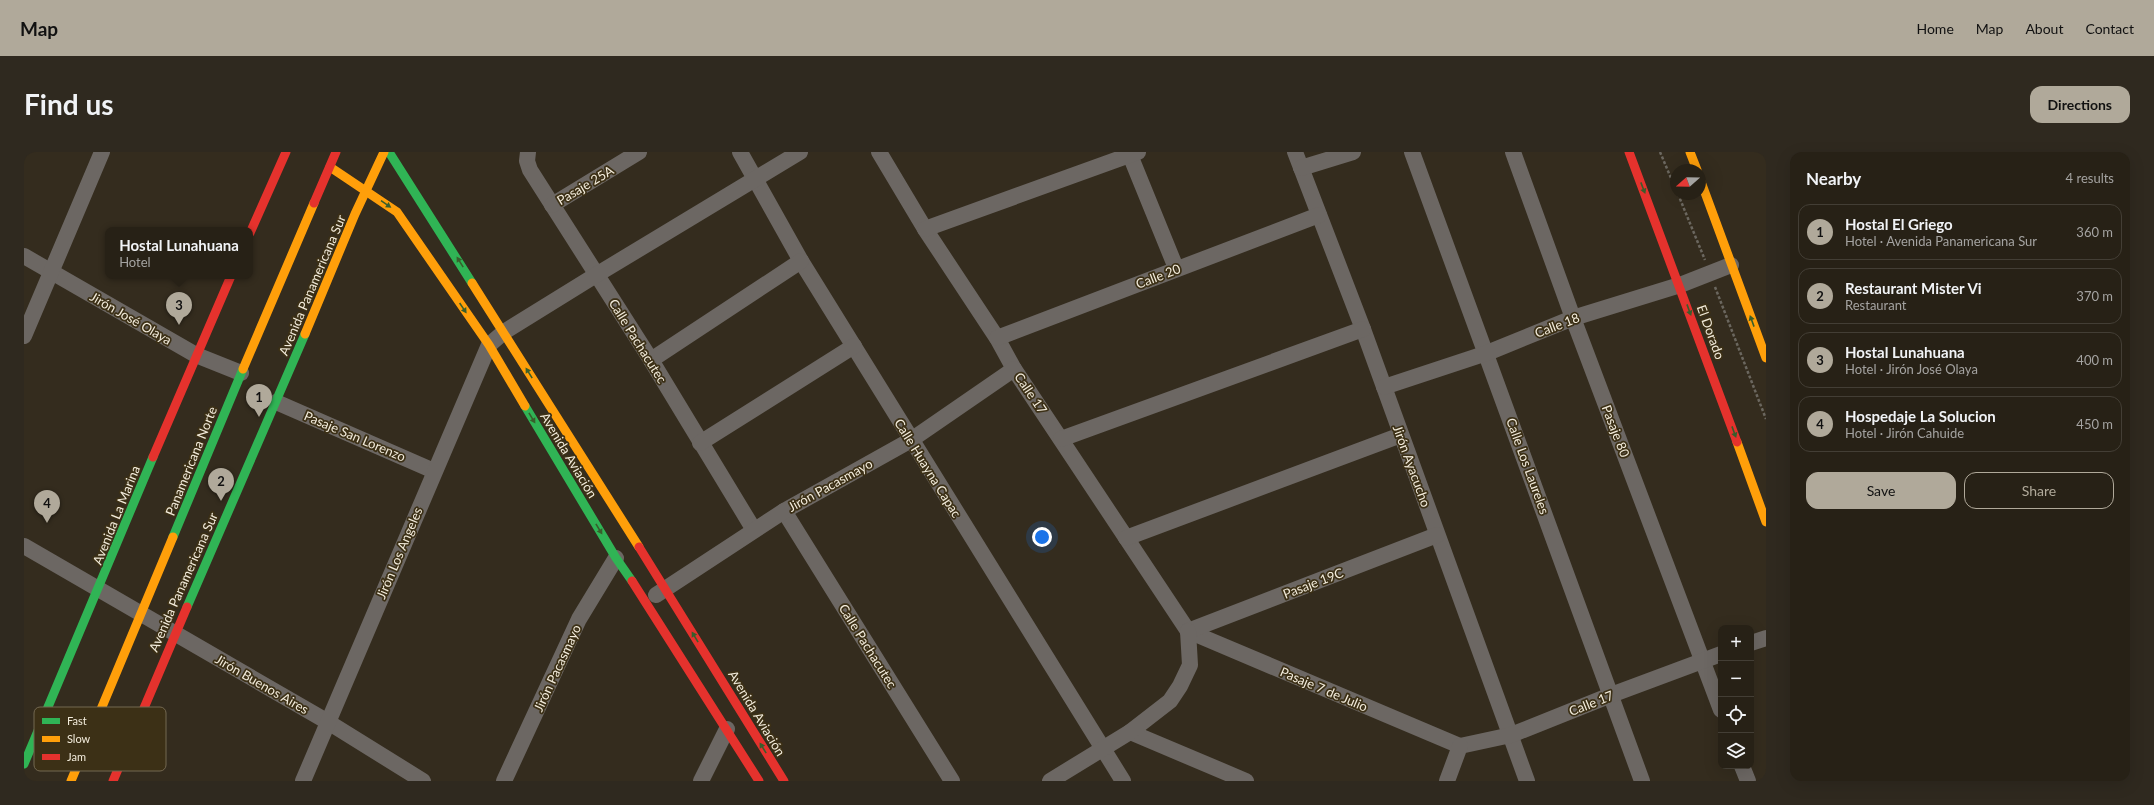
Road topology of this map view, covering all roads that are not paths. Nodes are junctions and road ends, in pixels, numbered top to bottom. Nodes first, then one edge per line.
1 (102, 152) edge
2 (336, 152) edge
3 (384, 152) edge
4 (389, 152) edge
5 (528, 152) edge
6 (639, 152) edge
7 (740, 152) edge
8 (800, 152) edge
9 (879, 152) edge
10 (1295, 152) edge
11 (1353, 152) edge
12 (1412, 152) edge
13 (1513, 152) edge
14 (1630, 152) edge
15 (1690, 152) edge
16 (283, 153) edge
17 (1134, 154) edge
18 (1695, 164) edge
19 (330, 167) junction
20 (1301, 168) junction
21 (754, 180) junction
22 (365, 190) junction
23 (1706, 195) edge
24 (552, 205) junction
25 (1319, 215) junction
26 (252, 227) edge
27 (925, 229) junction
28 (24, 256) edge
29 (801, 261) junction
30 (1732, 265) junction
31 (1176, 268) junction
32 (50, 271) junction
33 (596, 275) junction
34 (230, 279) edge
35 (1680, 285) junction
36 (1573, 318) junction
37 (1363, 329) junction
38 (504, 332) junction
39 (24, 336) edge
40 (997, 338) junction
41 (489, 345) junction
42 (854, 346) junction
43 (1487, 353) junction
44 (196, 355) junction
45 (1766, 358) edge
46 (651, 360) junction
47 (1014, 369) junction
48 (240, 373) junction
49 (1384, 387) junction
50 (276, 402) junction
51 (1401, 435) junction
52 (1061, 439) junction
53 (911, 440) junction
54 (700, 443) junction
55 (434, 471) junction
56 (784, 511) junction
57 (1766, 522) edge
58 (754, 530) junction
59 (1438, 535) junction
60 (1126, 538) junction
61 (24, 546) edge
62 (616, 558) junction
63 (666, 588) junction
64 (99, 590) junction
65 (647, 602) junction
66 (142, 613) junction
67 (1188, 631) junction
68 (175, 633) junction
69 (1766, 638) edge
70 (1754, 642) edge
71 (1718, 655) edge
72 (1702, 660) junction
73 (1611, 695) junction
74 (1718, 702) edge
75 (49, 707) edge
76 (102, 707) edge
77 (144, 707) edge
78 (328, 722) junction
79 (727, 729) junction
80 (1130, 732) junction
81 (1511, 735) junction
82 (34, 741) edge
83 (1460, 746) junction
84 (1102, 750) junction
85 (24, 764) edge
86 (1743, 769) edge
87 (75, 771) edge
88 (117, 771) edge
89 (71, 781) edge
90 (113, 781) edge
91 (303, 781) edge
92 (423, 781) edge
93 (504, 781) edge
94 (701, 781) edge
95 (759, 781) edge
96 (784, 781) edge
97 (952, 781) edge
98 (1050, 781) edge
99 (1123, 781) edge
100 (1246, 781) edge
101 (1447, 781) edge
102 (1527, 781) edge
103 (1642, 781) edge
104 (1748, 781) edge

1 - 32 street
2 - 19 main road, Panamericana Norte
3 - 22 main road, Avenida Panamericana Sur
38 -> 4 main road, Avenida Aviación
5 - 24 street, Calle Pachacutec
6 - 24 street, Pasaje 25A
7 - 21 street, Calle Huayna Capac
8 - 21 street, Jirón Los Angeles
9 - 27 street, Calle 17
10 - 20 street, Jirón Ayacucho
11 - 20 street
12 - 43 street, Calle Los Laureles
13 - 36 street, Pasaje 80
14 -> 35 main road, El Dorado
15 - 18 main road
16 - 26 main road
17 - 27 street
17 - 31 street
19 - 22 main road, Avenida Aviación
19 - 48 main road, Panamericana Norte
20 - 25 street, Jirón Ayacucho
21 - 29 street, Calle Huayna Capac
21 - 33 street, Jirón Los Angeles
22 -> 41 main road, Avenida Aviación
22 - 50 main road, Avenida Panamericana Sur
23 - 30 main road
24 - 33 street, Calle Pachacutec
25 - 31 street, Calle 20
25 - 37 street, Jirón Ayacucho
27 - 40 street, Calle 17
28 - 32 street, Jirón José Olaya
29 - 42 street, Calle Huayna Capac
29 - 46 street
30 - 35 street, Calle 18
45 -> 30 main road
31 - 40 street, Calle 20
32 - 39 street
32 - 44 street, Jirón José Olaya
33 - 38 street, Jirón Los Angeles
33 - 46 street, Calle Pachacutec
34 - 44 main road, Avenida La Marina
35 - 36 street, Calle 18
35 -> 57 main road, El Dorado
36 - 43 street, Calle 18
36 - 72 street, Pasaje 80
37 - 49 street, Jirón Ayacucho
37 - 52 street
38 - 41 street, Jirón Los Angeles
63 -> 38 main road, Avenida Aviación
40 - 47 street, Calle 17
41 - 55 street, Jirón Los Angeles
41 -> 62 main road, Avenida Aviación
42 - 53 street, Calle Huayna Capac
42 - 54 street
43 - 49 street, Calle 18
43 - 73 street, Calle Los Laureles
44 - 48 street, Jirón José Olaya
44 - 64 main road, Avenida La Marina
46 - 54 street, Calle Pachacutec
47 - 52 street, Calle 17
47 - 53 street, Jirón Pacasmayo
48 - 66 main road, Panamericana Norte
49 - 51 street, Jirón Ayacucho
50 - 55 street, Pasaje San Lorenzo
50 - 68 main road, Avenida Panamericana Sur
51 - 59 street, Jirón Ayacucho
51 - 60 street
52 - 60 street, Calle 17
53 - 56 street, Jirón Pacasmayo
53 - 84 street, Calle Huayna Capac
54 - 58 street, Calle Pachacutec
55 - 78 street, Jirón Los Angeles
56 - 58 street, Jirón Pacasmayo
56 - 97 street, Calle Pachacutec
58 - 63 street, Jirón Pacasmayo
59 - 67 street, Pasaje 19C
59 - 81 street, Jirón Ayacucho
60 - 67 street, Calle 17
61 - 64 street, Jirón Buenos Aires
62 - 65 main road, Avenida Aviación
62 - 93 street, Jirón Pacasmayo
63 - 65 street, Jirón Pacasmayo
96 -> 63 main road, Avenida Aviación
64 - 66 street, Jirón Buenos Aires
64 - 75 main road, Avenida La Marina
65 - 79 main road, Avenida Aviación
66 - 68 street, Jirón Buenos Aires
66 - 76 main road, Panamericana Norte
67 - 80 street
67 - 83 street, Pasaje 7 de Julio
68 - 77 main road, Avenida Panamericana Sur
68 - 78 street, Jirón Buenos Aires
69 - 70 street
71 - 72 street, Calle 17
72 - 73 street, Calle 17
72 - 74 street, Pasaje 80
73 - 81 street, Calle 17
73 - 103 street, Calle Los Laureles
78 - 91 street, Jirón Los Angeles
78 - 92 street, Jirón Buenos Aires
79 - 94 street
79 - 95 main road, Avenida Aviación
80 - 84 street
80 - 100 street
81 - 83 street, Calle 17
81 - 102 street, Jirón Ayacucho
82 - 85 main road, Avenida La Marina
83 - 101 street
84 - 98 street
84 - 99 street, Calle Huayna Capac
86 - 104 street
87 - 89 main road, Panamericana Norte
88 - 90 main road, Avenida Panamericana Sur

